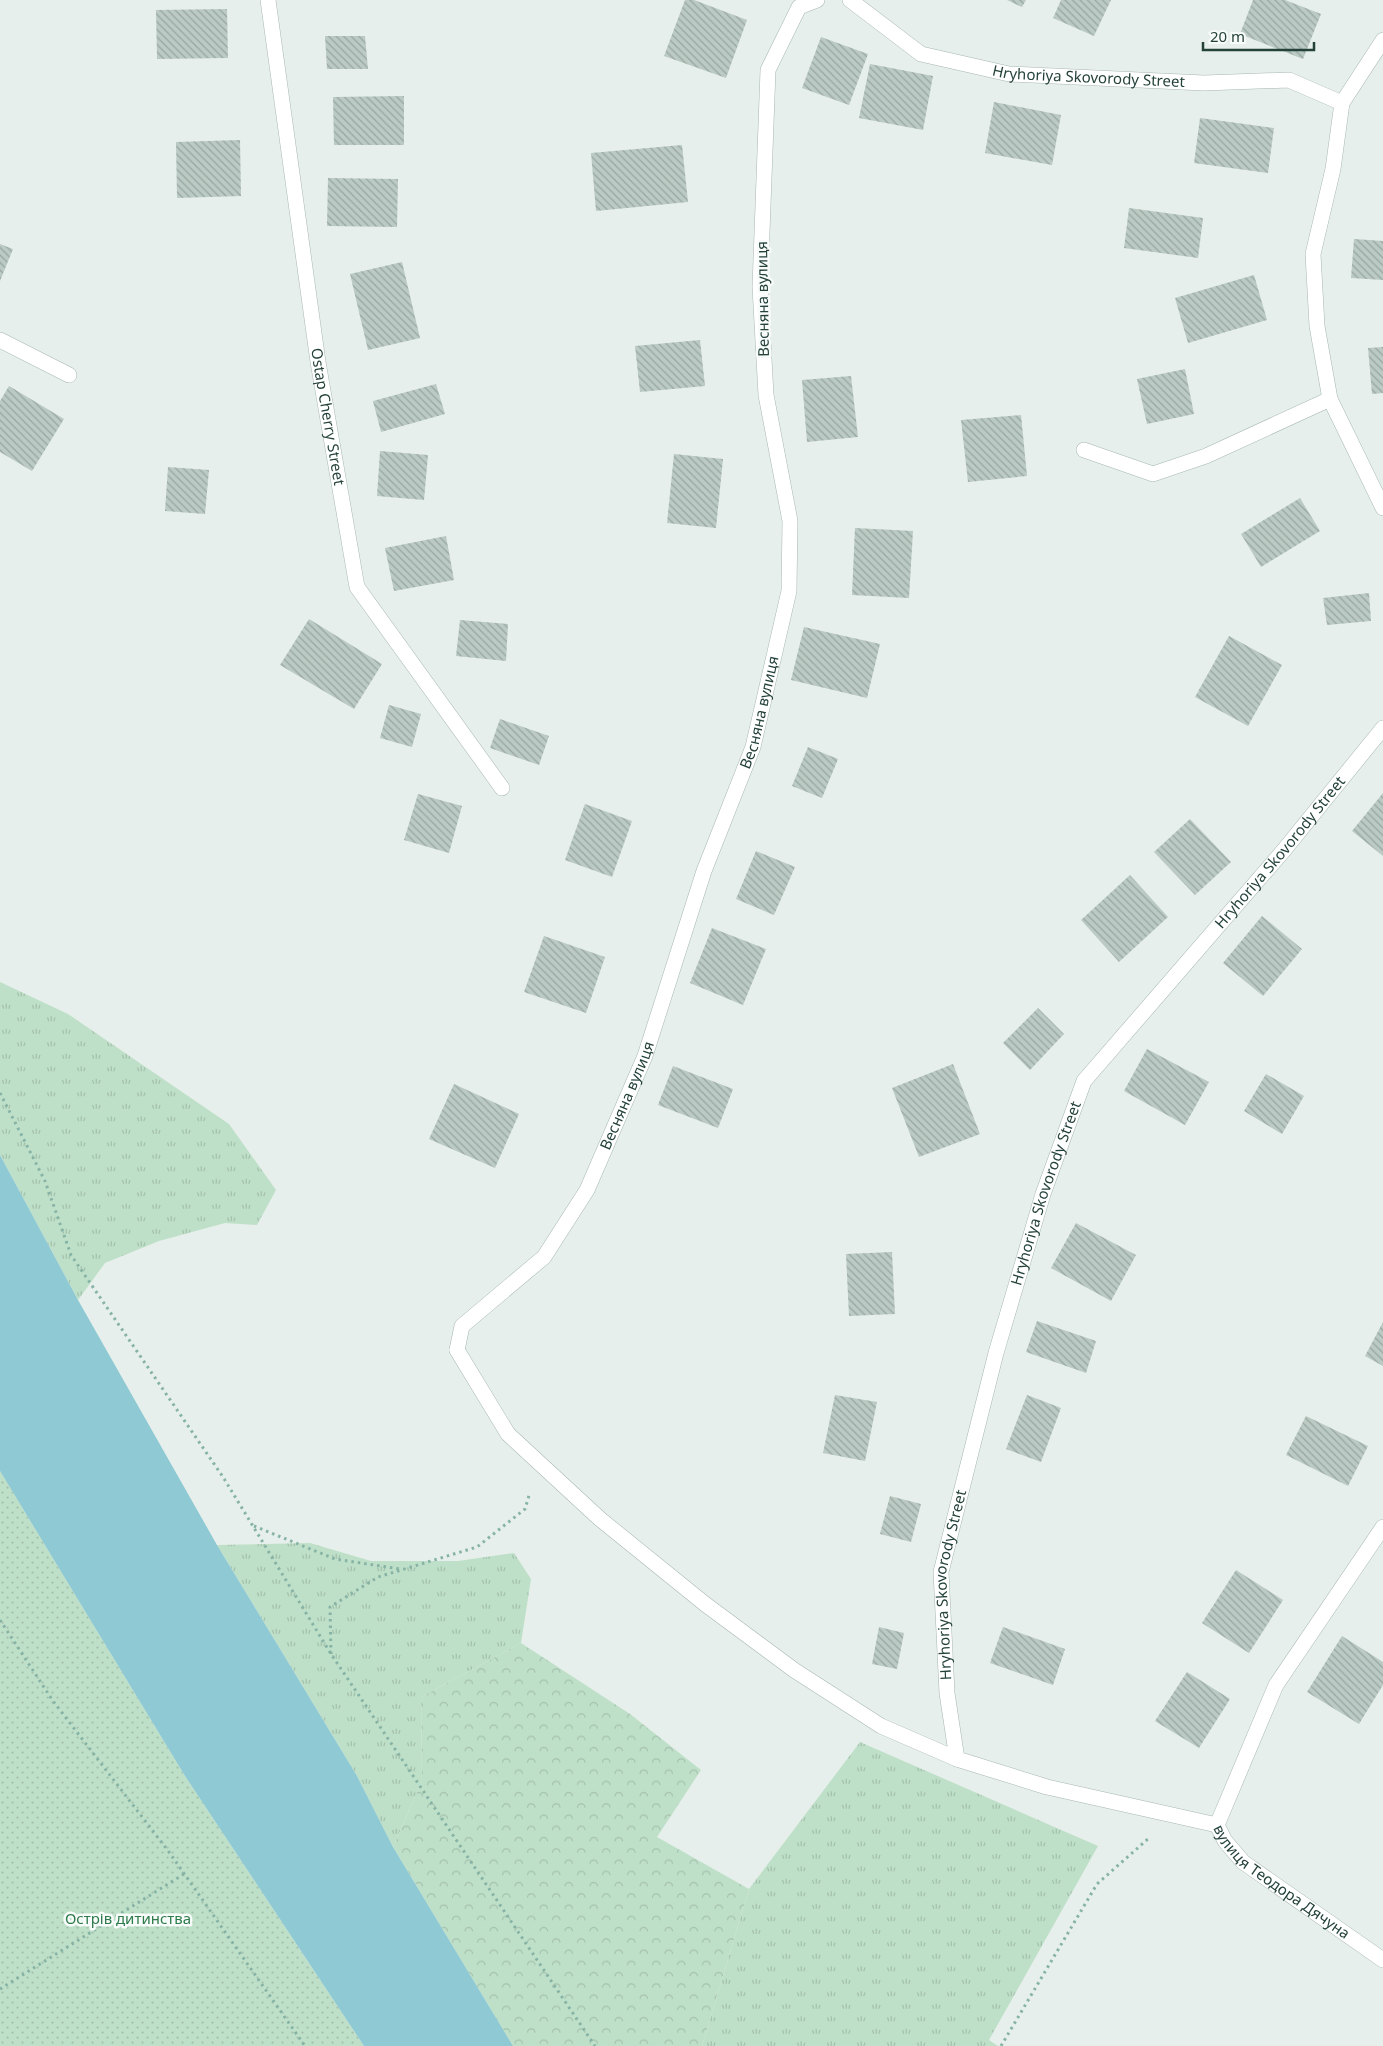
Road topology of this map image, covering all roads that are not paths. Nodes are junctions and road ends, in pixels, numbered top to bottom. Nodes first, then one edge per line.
1 (268, 0) edge
2 (817, 0) edge
3 (850, 0) edge
4 (1383, 40) edge
5 (1342, 103) junction
6 (0, 340) edge
7 (69, 376) dead end
8 (1330, 399) junction
9 (1084, 450) dead end
10 (1383, 508) edge
11 (1383, 728) edge
12 (502, 788) dead end
13 (1383, 1527) edge
14 (958, 1759) junction
15 (1217, 1825) junction
16 (1383, 1960) edge

1 - 12 street, Ostap Cherry Street
2 - 14 street, Весняна вулиця
3 - 5 street, Hryhoriya Skovorody Street
4 - 5 street
5 - 8 street
6 - 7 street
8 - 9 street
8 - 10 street
11 - 14 street, Hryhoriya Skovorody Street
13 - 15 street, вулиця Теодора Дячуна
14 - 15 street
15 - 16 street, вулиця Теодора Дячуна

